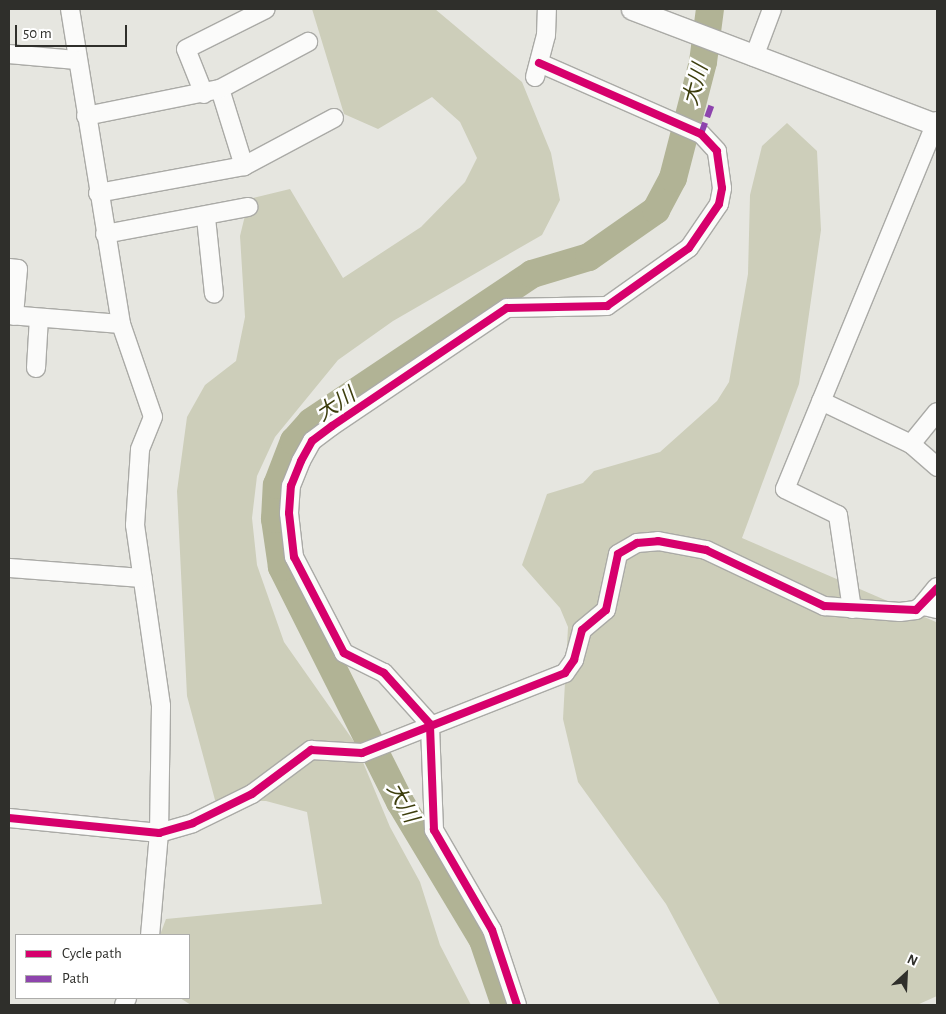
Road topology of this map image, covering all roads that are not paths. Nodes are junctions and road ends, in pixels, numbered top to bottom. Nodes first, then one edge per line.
1 (70, 9) edge
2 (266, 9) edge
3 (547, 9) edge
4 (632, 9) edge
5 (772, 9) edge
6 (308, 42) dead end
7 (9, 54) edge
8 (754, 57) junction
9 (76, 60) junction
10 (212, 92) junction
11 (86, 116) junction
12 (334, 118) dead end
13 (936, 124) edge
14 (244, 166) junction
15 (98, 193) junction
16 (248, 207) dead end
17 (206, 218) junction
18 (105, 234) junction
19 (9, 268) edge
20 (214, 294) dead end
21 (11, 315) edge
22 (39, 318) junction
23 (121, 324) junction
24 (36, 368) dead end
25 (821, 401) junction
26 (937, 412) edge
27 (910, 444) junction
28 (937, 467) edge
29 (9, 568) edge
30 (143, 578) junction
31 (933, 600) edge
32 (852, 609) junction
33 (430, 724) junction
34 (9, 818) edge
35 (159, 833) junction
36 (150, 934) edge
37 (517, 1005) edge

1 - 9 street
2 - 10 street
3 - 33 street
4 - 8 street
5 - 8 street
6 - 10 street
7 - 9 street
8 - 13 street
9 - 11 street
10 - 11 street
10 - 14 street
11 - 15 street
12 - 14 street
13 - 25 street
14 - 15 street
15 - 18 street
16 - 17 street
17 - 18 street
17 - 20 street
18 - 23 street
19 - 21 street
21 - 22 street
22 - 23 street
22 - 24 street
23 - 30 street
25 - 27 street
25 - 32 street
26 - 27 street
27 - 28 street
29 - 30 street
30 - 35 street
31 - 32 street
32 - 33 street
33 - 35 street
33 - 37 street
34 - 35 street
35 - 36 street

